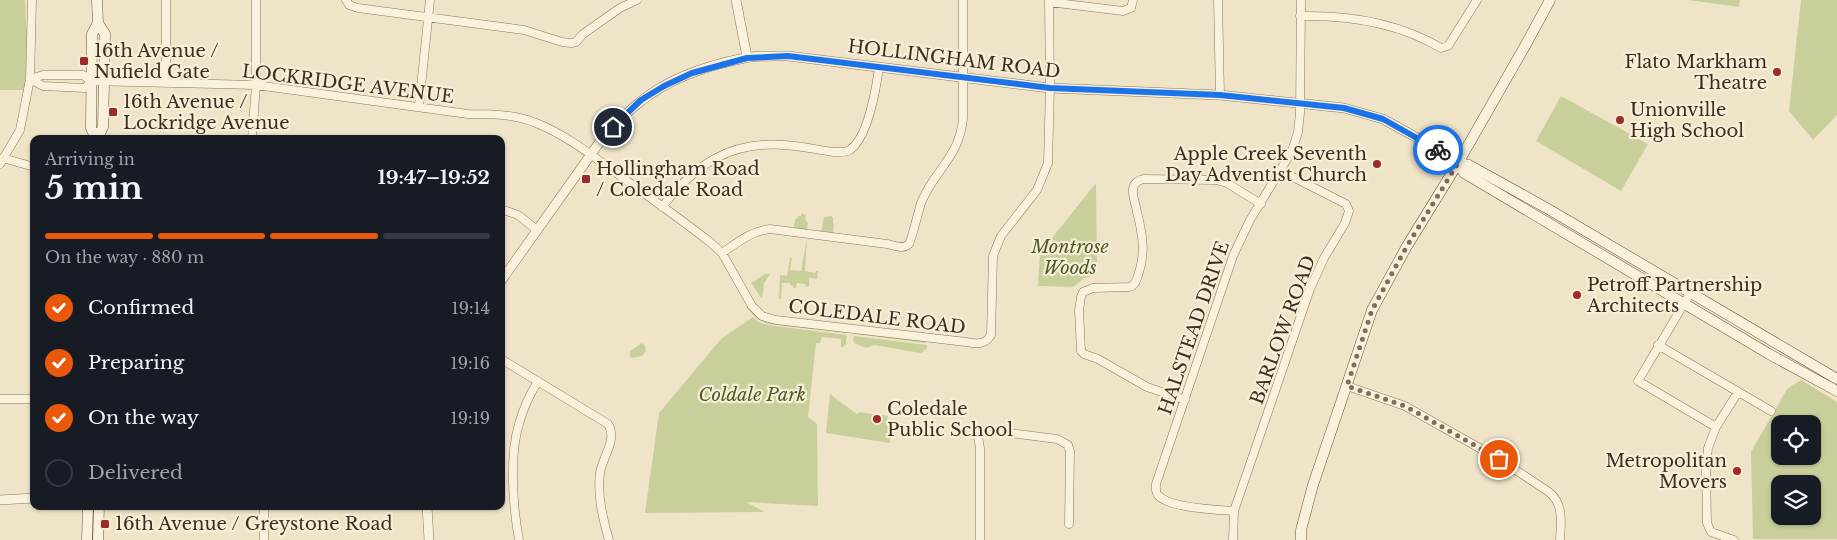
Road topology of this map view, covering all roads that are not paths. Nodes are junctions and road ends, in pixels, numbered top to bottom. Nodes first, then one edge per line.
1 (32, 0) edge
2 (97, 0) edge
3 (166, 0) edge
4 (256, 0) edge
5 (346, 0) edge
6 (430, 0) edge
7 (637, 0) edge
8 (736, 0) edge
9 (963, 0) edge
10 (1133, 0) edge
11 (1218, 0) edge
12 (1301, 0) edge
13 (1477, 0) edge
14 (1550, 0) edge
15 (1049, 1) edge
16 (1300, 16) junction
17 (429, 18) junction
18 (98, 23) junction
19 (747, 58) junction
20 (879, 68) junction
21 (962, 78) junction
22 (30, 80) junction
23 (91, 81) junction
24 (104, 82) junction
25 (166, 83) junction
26 (256, 84) junction
27 (1050, 88) junction
28 (1220, 95) junction
29 (1300, 102) junction
30 (419, 106) junction
31 (94, 135) edge
32 (99, 135) edge
33 (252, 135) edge
34 (591, 155) junction
35 (2, 161) edge
36 (1458, 163) junction
37 (30, 166) edge
38 (1281, 171) junction
39 (1261, 204) junction
40 (662, 207) junction
41 (505, 210) edge
42 (537, 230) junction
43 (722, 253) junction
44 (505, 275) edge
45 (1691, 292) junction
46 (1684, 303) junction
47 (1658, 345) junction
48 (505, 361) edge
49 (1837, 379) edge
50 (538, 381) junction
51 (1347, 386) junction
52 (1837, 391) edge
53 (1738, 392) junction
54 (0, 398) edge
55 (30, 399) edge
56 (1185, 400) junction
57 (1771, 411) dead end
58 (1716, 427) junction
59 (30, 498) edge
60 (0, 500) edge
61 (88, 510) edge
62 (99, 510) edge
63 (264, 510) edge
64 (427, 510) edge
65 (1234, 511) junction
66 (1069, 524) dead end
67 (87, 540) edge
68 (98, 540) edge
69 (264, 540) edge
70 (429, 540) edge
71 (519, 540) edge
72 (609, 540) edge
73 (980, 540) edge
74 (1233, 540) edge
75 (1301, 540) edge
76 (1560, 540) edge
77 (1734, 540) edge

1 - 22 street
2 - 18 main road
3 - 25 street
4 - 26 street
5 - 17 street
6 - 17 street
7 - 17 street
8 - 19 street
9 - 21 street
10 - 15 street
11 - 28 street
12 - 16 street, HALSTEAD DRIVE
13 - 16 street
14 - 36 main road
15 - 27 street
16 - 29 street, HALSTEAD DRIVE
17 - 30 street
18 - 23 main road
18 - 24 main road
19 - 20 street, HOLLINGHAM ROAD
19 - 34 street, HOLLINGHAM ROAD
20 - 21 street, HOLLINGHAM ROAD
20 - 40 street
21 - 27 street, HOLLINGHAM ROAD
21 - 43 street
22 - 23 street
22 - 23 street
22 - 35 street
23 - 24 street, LOCKRIDGE AVENUE
23 - 31 main road
24 - 25 street, LOCKRIDGE AVENUE
24 - 32 main road
25 - 26 street, LOCKRIDGE AVENUE
26 - 30 street, LOCKRIDGE AVENUE
26 - 33 street
27 - 28 street, HOLLINGHAM ROAD
27 - 43 street, COLEDALE ROAD
28 - 29 street, HOLLINGHAM ROAD
29 - 36 street, HOLLINGHAM ROAD
29 - 38 street, HALSTEAD DRIVE
30 - 34 street, LOCKRIDGE AVENUE
34 - 40 street, COLEDALE ROAD
34 - 42 street, HOLLINGHAM ROAD
35 - 37 street
36 - 45 main road
36 - 46 main road
36 - 51 main road
38 - 39 street, HALSTEAD DRIVE
38 - 65 street, BARLOW ROAD
39 - 56 street, HALSTEAD DRIVE
39 - 56 street
40 - 43 street, COLEDALE ROAD
41 - 42 street
42 - 44 street, HOLLINGHAM ROAD
45 - 46 street
45 - 49 main road
46 - 47 street
46 - 52 main road
47 - 53 street
47 - 58 street
48 - 50 street
50 - 71 street
50 - 72 street
51 - 75 main road
51 - 76 street
53 - 57 street
53 - 58 street
54 - 55 street
56 - 65 street, HALSTEAD DRIVE
58 - 77 street
59 - 60 street
61 - 67 main road
62 - 68 main road
63 - 69 street
64 - 70 street
65 - 74 street, BARLOW ROAD
66 - 73 street

